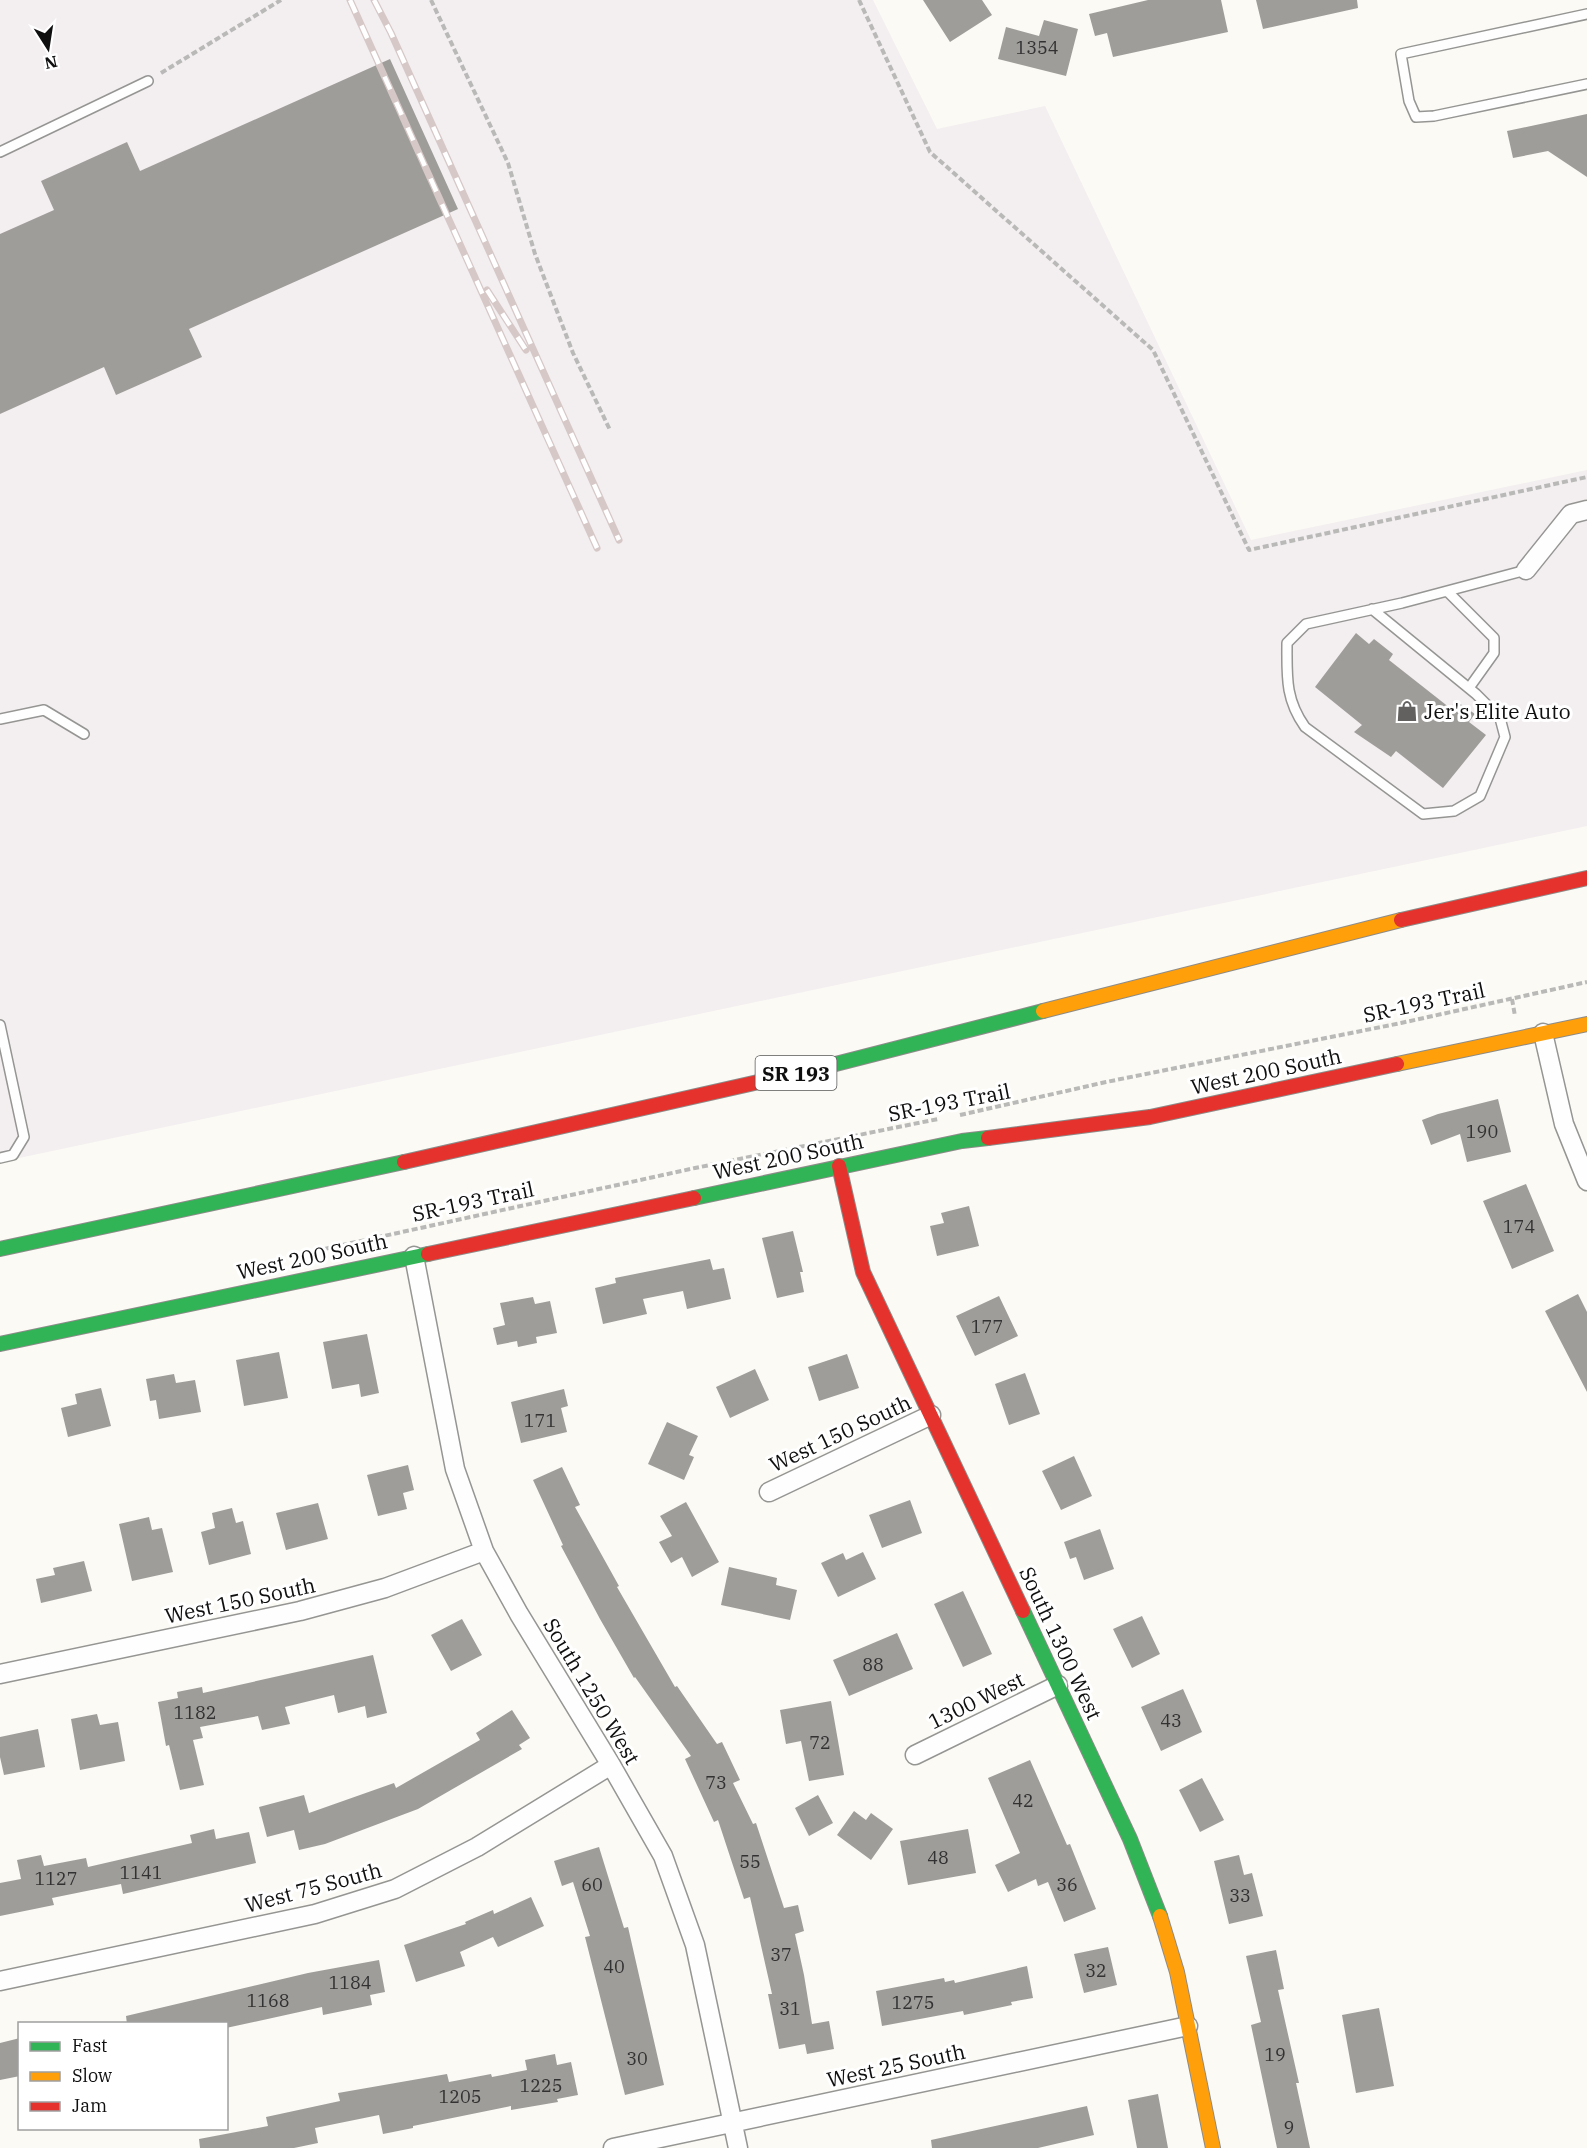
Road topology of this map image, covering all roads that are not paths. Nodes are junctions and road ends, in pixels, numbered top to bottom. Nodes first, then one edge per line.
1 (1587, 14) edge
2 (148, 81) road end
3 (1587, 84) edge
4 (0, 152) edge
5 (1587, 510) edge
6 (1526, 570) joint
7 (1448, 592) junction
8 (1372, 609) junction
9 (1469, 688) junction
10 (0, 719) edge
11 (84, 734) dead end
12 (1587, 878) edge
13 (1587, 1024) edge
14 (0, 1025) edge
15 (1543, 1033) junction
16 (0, 1158) edge
17 (839, 1166) junction
18 (1587, 1181) edge
19 (0, 1249) edge
20 (414, 1257) junction
21 (0, 1344) edge
22 (931, 1415) junction
23 (769, 1492) dead end
24 (484, 1551) junction
25 (0, 1674) edge
26 (1058, 1685) junction
27 (915, 1755) dead end
28 (611, 1765) junction
29 (0, 1981) edge
30 (1188, 2026) junction
31 (732, 2123) junction
32 (614, 2148) edge
33 (738, 2148) edge
34 (1213, 2148) edge

1 - 3 lane
2 - 4 lane
5 - 6 street
6 - 7 lane
7 - 8 lane
7 - 9 lane
8 - 9 lane
8 - 9 lane
10 - 11 lane
12 - 19 street, SR 193
13 - 15 street, West 200 South
14 - 16 lane
15 - 17 street, West 200 South
15 - 18 street
17 - 20 street, West 200 South
17 - 22 street, South 1300 West
20 - 21 street, West 200 South
20 - 24 street, South 1250 West
22 - 23 street, West 150 South
22 - 26 street, South 1300 West
24 - 25 street, West 150 South
24 - 28 street, South 1250 West
26 - 27 street, 1300 West
26 - 30 street, South 1300 West
28 - 29 street, West 75 South
28 - 31 street, South 1250 West
30 - 31 street, West 25 South
30 - 34 street, South 1300 West
31 - 32 street, West 25 South
31 - 33 street, South 1250 West

